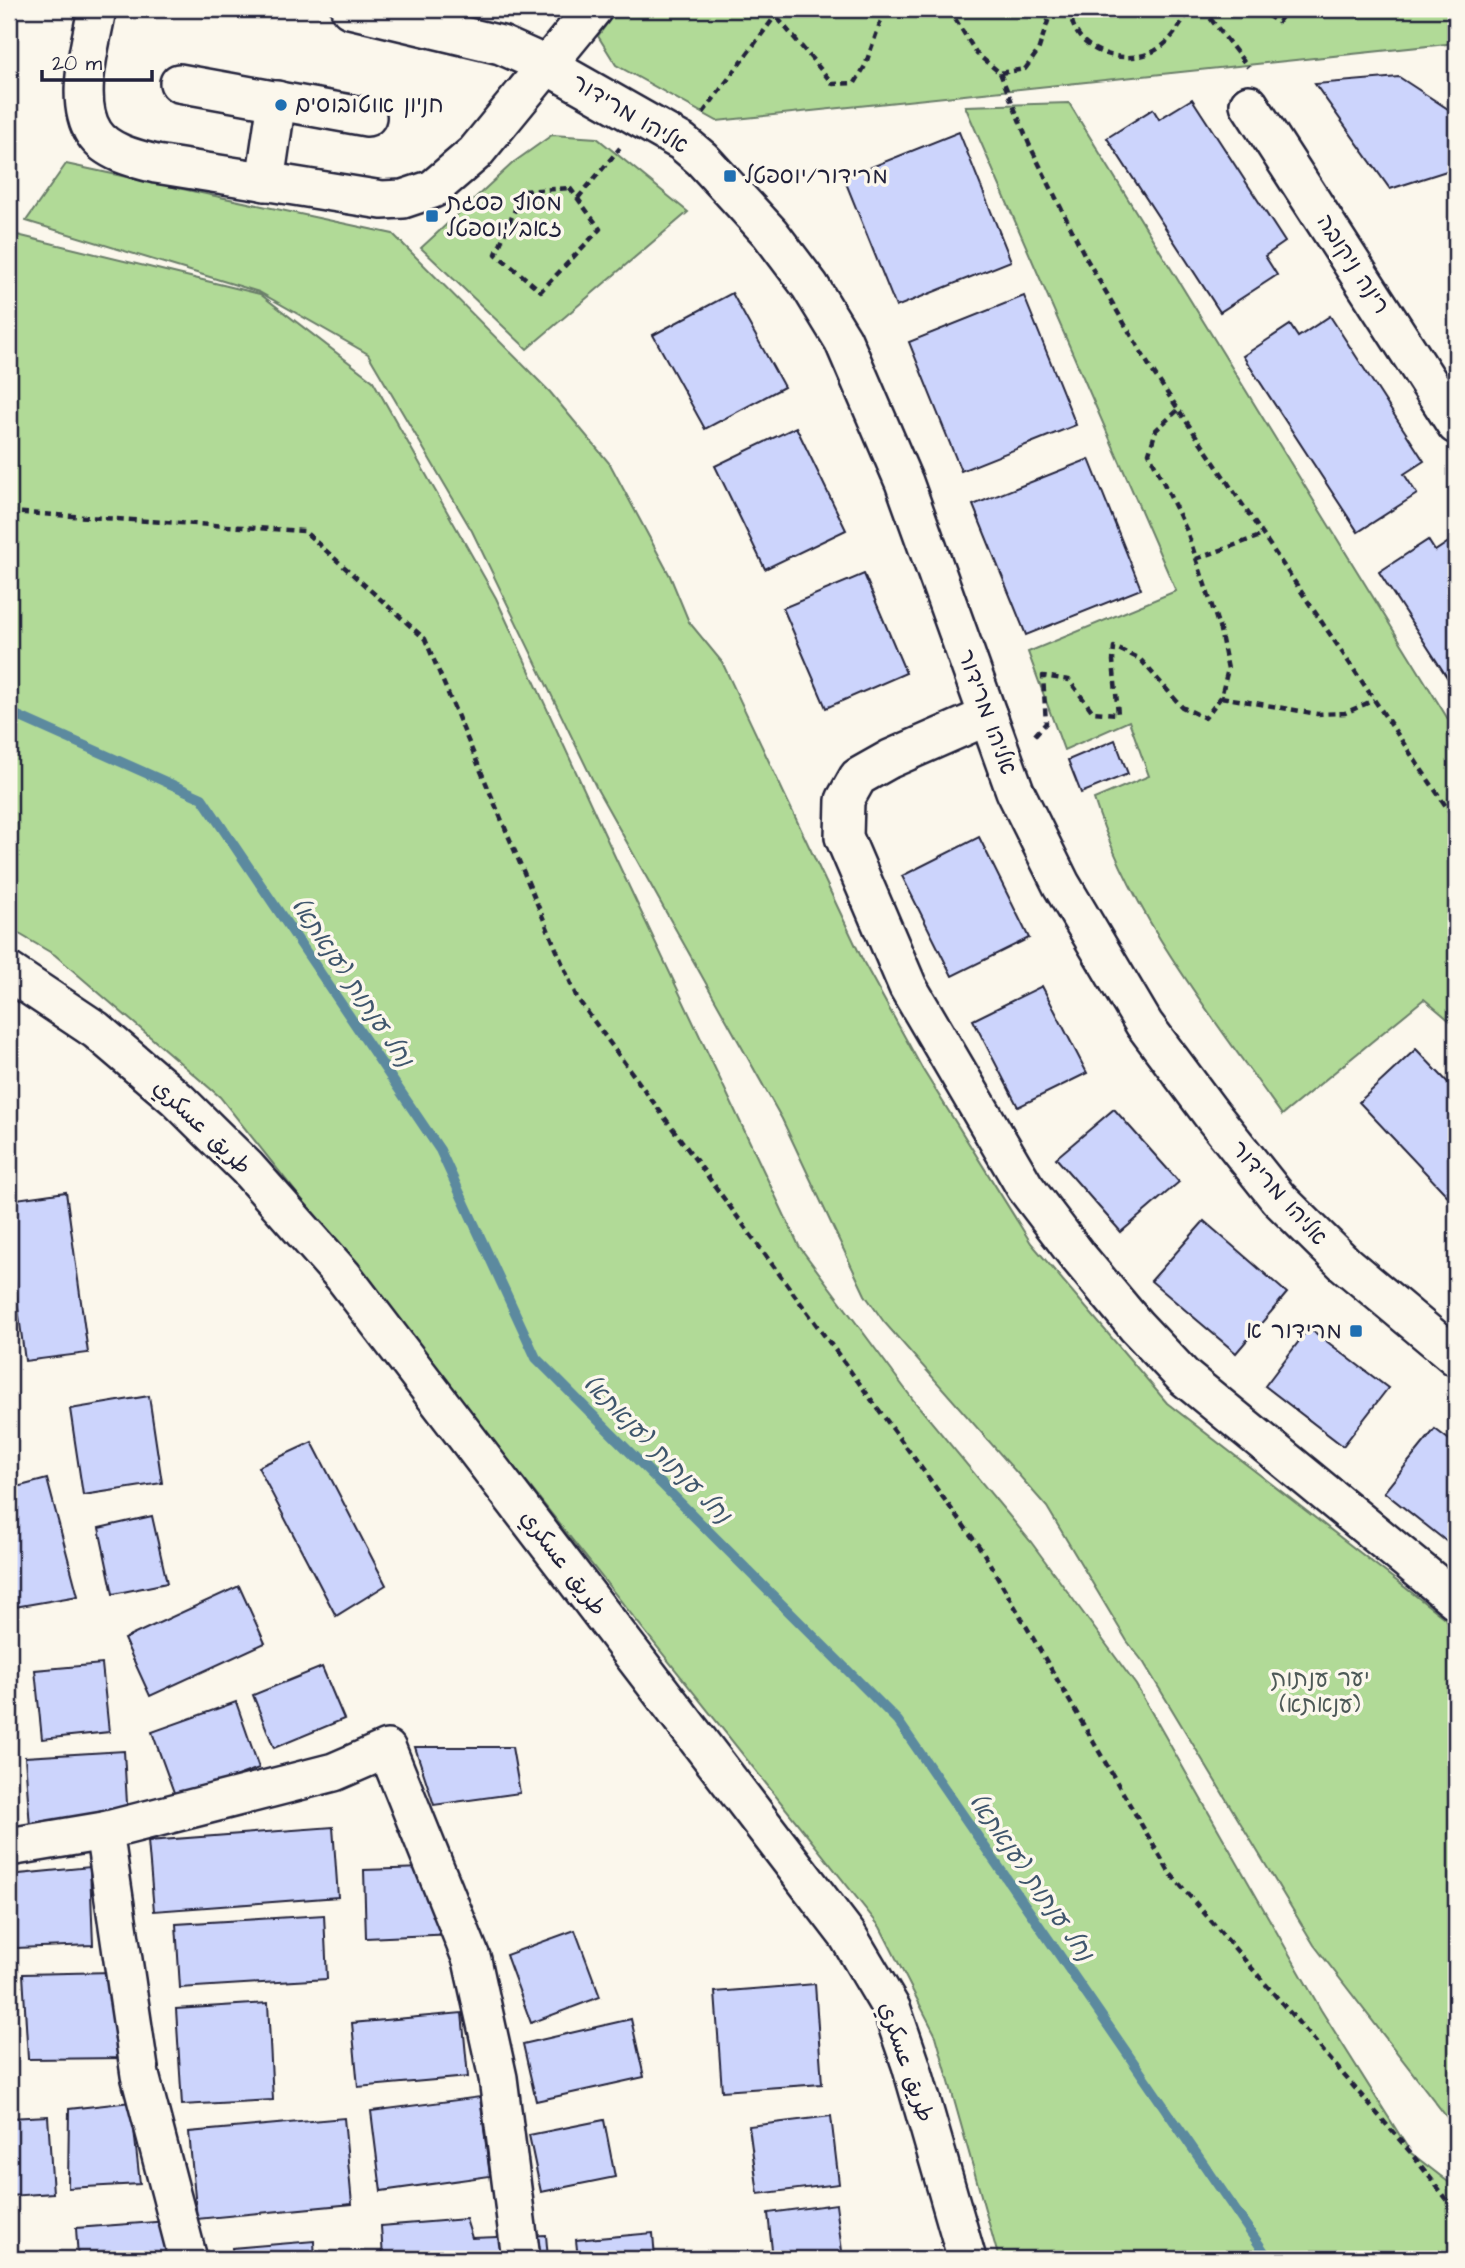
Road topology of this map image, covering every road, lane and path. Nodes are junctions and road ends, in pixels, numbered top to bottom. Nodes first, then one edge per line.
1 (97, 9) edge
2 (350, 9) edge
3 (593, 9) edge
4 (771, 9) edge
5 (885, 9) edge
6 (949, 9) edge
7 (1052, 9) edge
8 (1071, 9) edge
9 (1187, 9) edge
10 (1203, 9) edge
11 (1257, 9) edge
12 (1288, 9) edge
13 (776, 15) junction
14 (548, 66) junction
15 (1000, 72) junction
16 (180, 82) dead end
17 (277, 100) junction
18 (1250, 104) joint
19 (367, 117) dead end
20 (643, 119) junction
21 (682, 142) junction
22 (265, 182) junction
23 (578, 198) junction
24 (1178, 410) junction
25 (1456, 425) edge
26 (9, 512) edge
27 (1263, 535) junction
28 (1196, 559) junction
29 (1221, 697) junction
30 (1374, 700) junction
31 (988, 716) junction
32 (1006, 767) junction
33 (1456, 821) edge
34 (9, 972) edge
35 (1456, 1357) edge
36 (1456, 1600) edge
37 (104, 1831) junction
38 (9, 1847) edge
39 (1456, 2211) edge
40 (188, 2259) edge
41 (521, 2259) edge
42 (967, 2259) edge

1 - 22 street
2 - 14 street, אליהו מרידור
3 - 14 street
4 - 13 path
5 - 13 path
6 - 15 path
7 - 15 path
8 - 9 path
10 - 18 path
11 - 12 path
13 - 21 path
14 - 20 street, אליהו מרידור
14 - 22 street
15 - 24 path
16 - 17 street
17 - 19 street
17 - 22 street
18 - 25 street, רינה ניקובה
20 - 21 street, אליהו מרידור
20 - 23 path
21 - 31 street, אליהו מרידור
23 - 23 path
24 - 27 path
24 - 28 path
26 - 39 path
27 - 28 path
27 - 30 path
28 - 29 path
29 - 30 path
29 - 32 path
30 - 33 path
31 - 32 street, אליהו מרידור
31 - 36 street
32 - 35 street, אליהו מרידור
34 - 42 street, طريق عسكري
37 - 38 street
37 - 40 street
37 - 41 street

